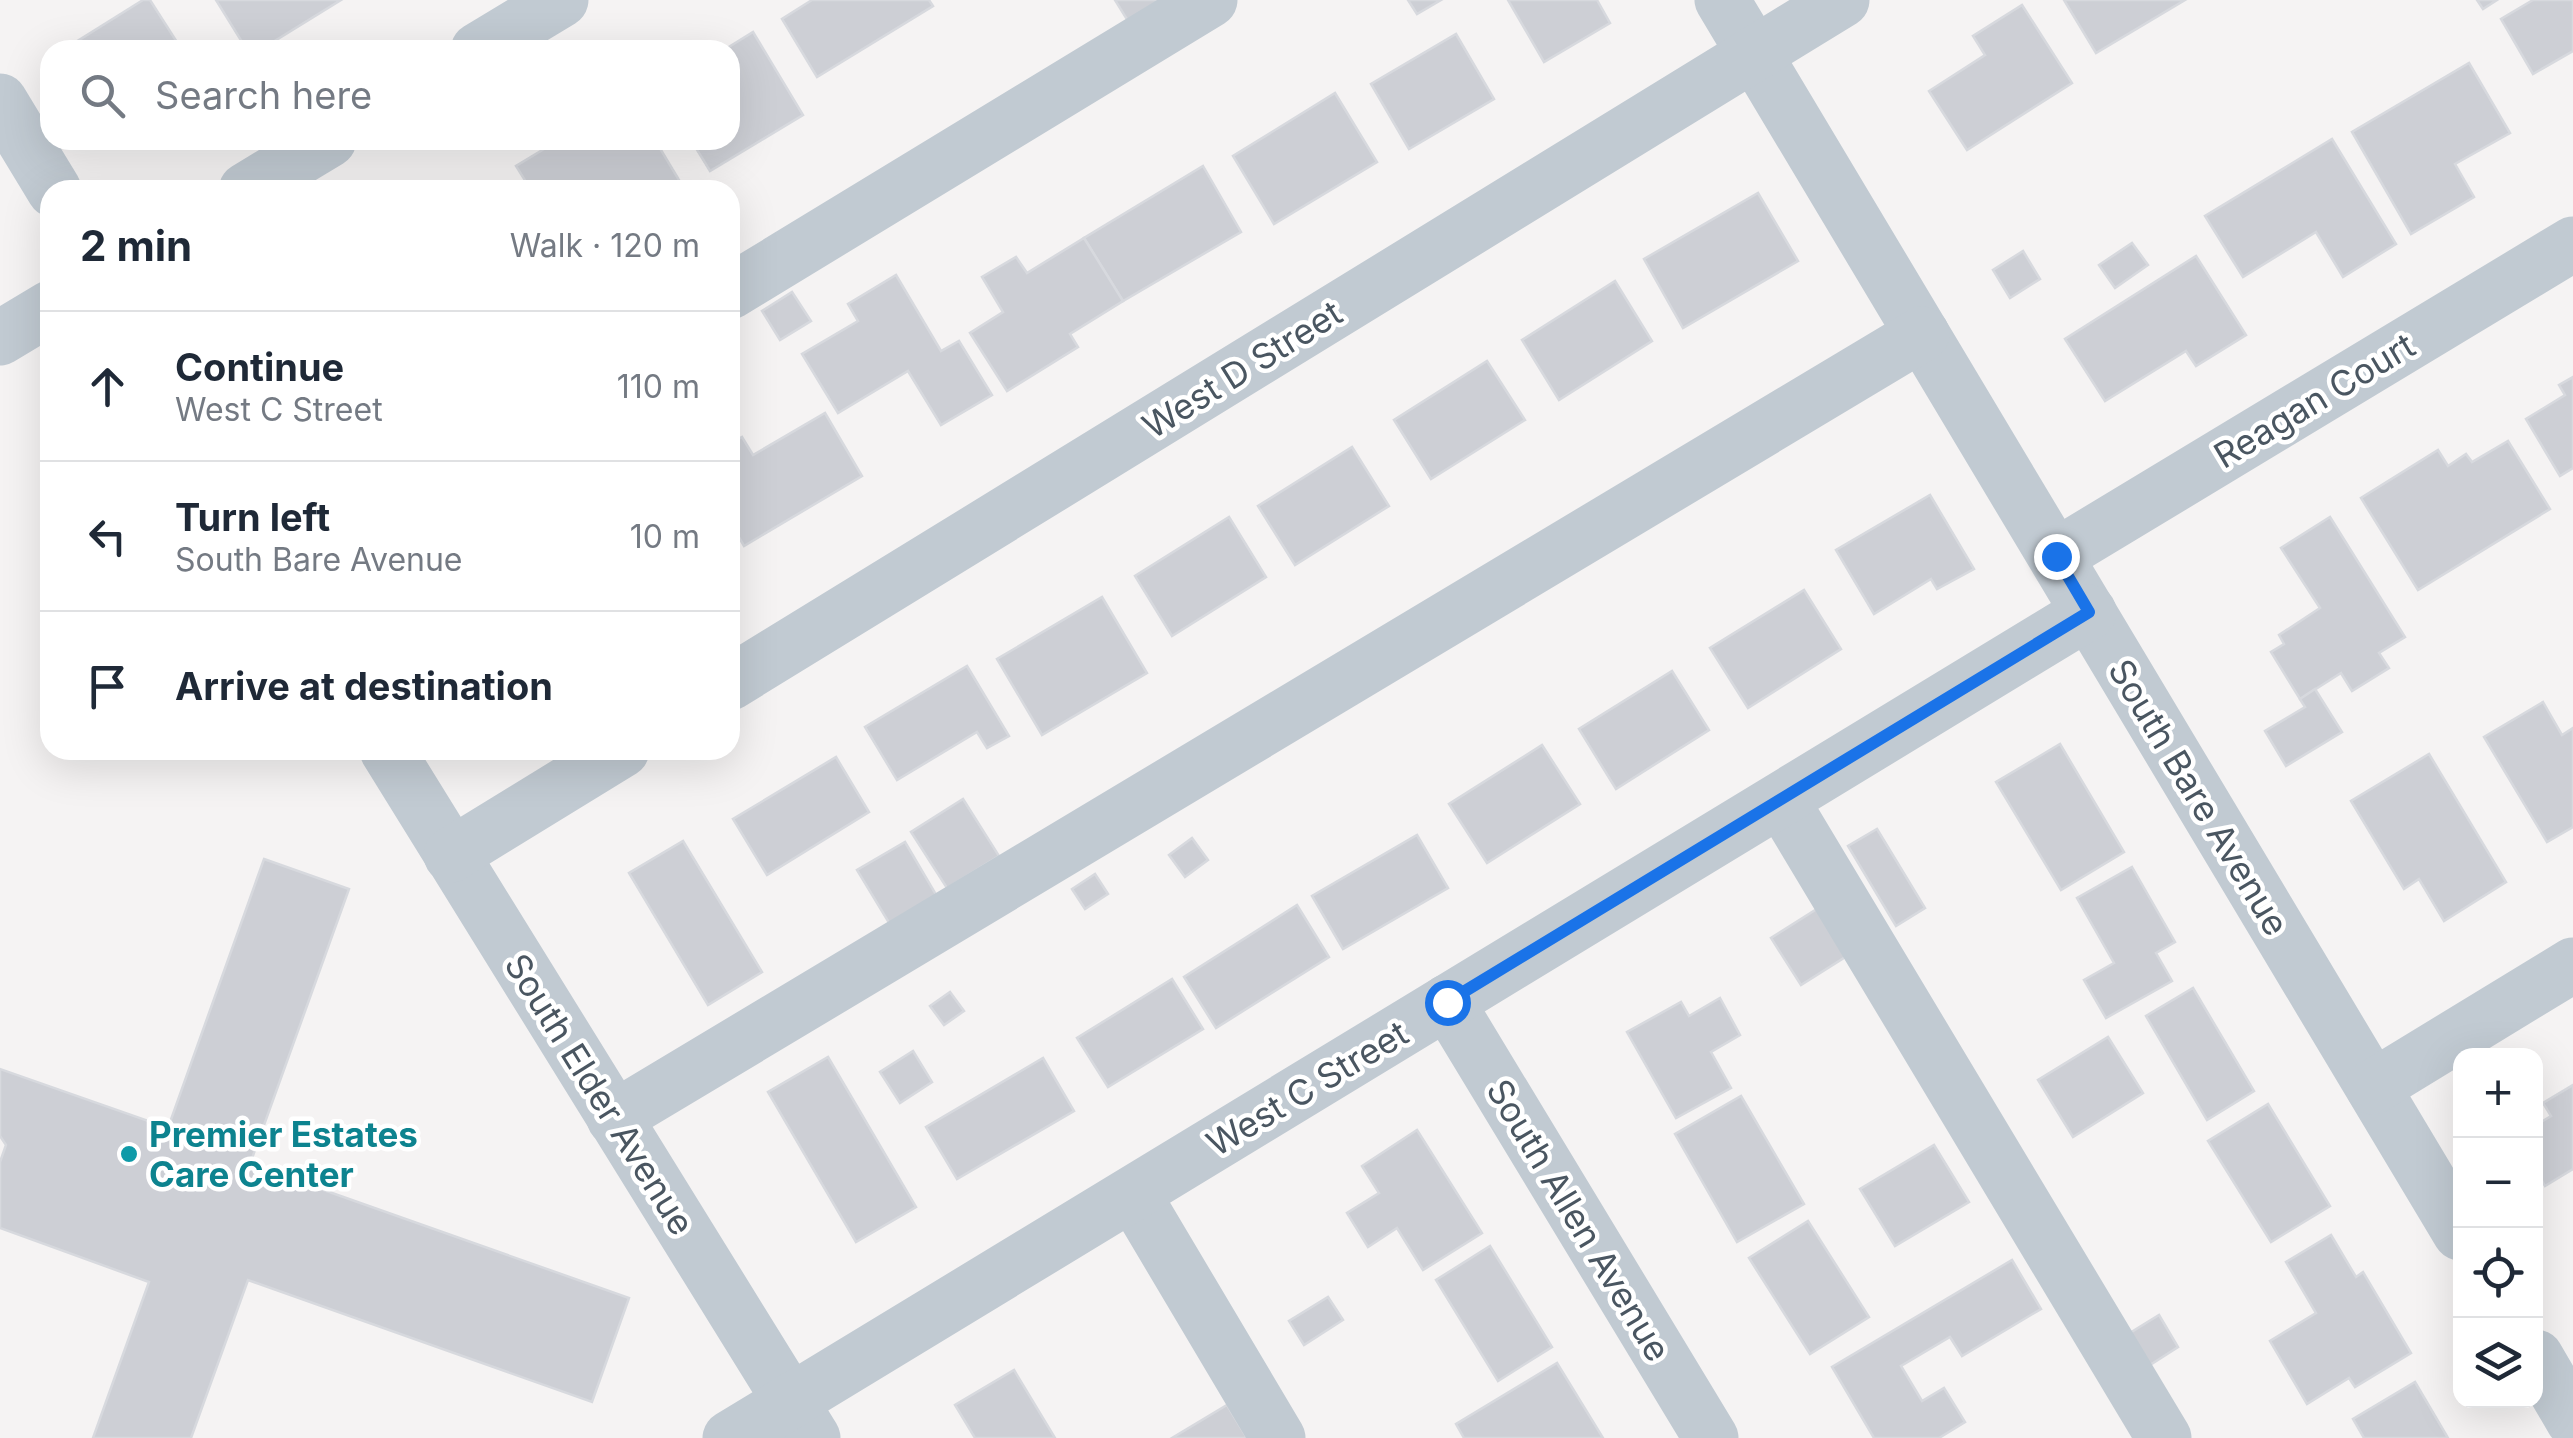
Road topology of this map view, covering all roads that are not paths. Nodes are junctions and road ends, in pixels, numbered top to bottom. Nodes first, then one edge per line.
1 (561, 0) edge
2 (1210, 0) edge
3 (1722, 0) edge
4 (1842, 0) edge
5 (495, 40) edge
6 (1754, 54) junction
7 (0, 102) edge
8 (312, 150) edge
9 (48, 180) edge
10 (263, 180) edge
11 (2573, 244) edge
12 (740, 286) edge
13 (40, 314) edge
14 (1922, 334) junction
15 (0, 338) edge
16 (2056, 556) junction
17 (2089, 612) junction
18 (740, 678) edge
19 (393, 760) edge
20 (606, 760) edge
21 (1781, 800) junction
22 (451, 855) junction
23 (2573, 965) edge
24 (1447, 1002) junction
25 (2373, 1088) junction
26 (614, 1118) junction
27 (1133, 1194) junction
28 (2457, 1228) edge
29 (2543, 1370) edge
30 (802, 1420) edge
31 (2573, 1420) edge
32 (730, 1438) edge
33 (1278, 1438) edge
34 (1711, 1438) edge
35 (2164, 1438) edge

1 - 5 street
2 - 12 street
3 - 6 street, South Bare Avenue
4 - 6 street, West D Street
6 - 14 street, South Bare Avenue
6 - 18 street, West D Street
7 - 9 street
8 - 10 street
11 - 16 street, Reagan Court
13 - 15 street
14 - 16 street, South Bare Avenue
14 - 26 street
16 - 17 street, South Bare Avenue
17 - 21 street, West C Street
17 - 25 street, South Bare Avenue
19 - 22 street, South Elder Avenue
20 - 22 street
21 - 24 street, West C Street
21 - 35 street
22 - 26 street, South Elder Avenue
23 - 25 street
24 - 27 street, West C Street
24 - 34 street, South Allen Avenue
25 - 28 street, South Bare Avenue
26 - 30 street, South Elder Avenue
27 - 30 street, West C Street
27 - 33 street
29 - 31 street
30 - 32 street, West C Street

